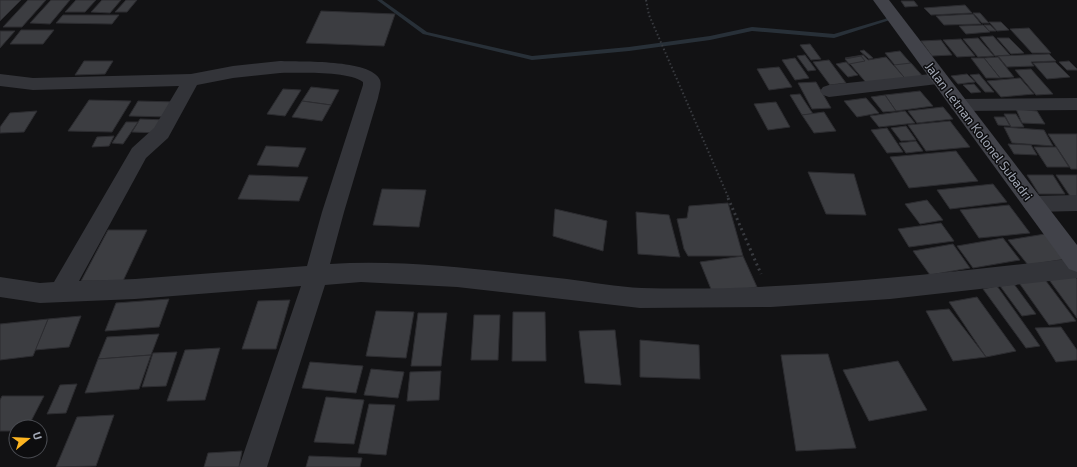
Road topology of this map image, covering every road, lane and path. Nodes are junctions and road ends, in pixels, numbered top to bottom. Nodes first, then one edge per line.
1 (646, 0) edge
2 (881, 0) edge
3 (940, 79) junction
4 (0, 80) edge
5 (191, 80) junction
6 (829, 91) dead end
7 (1077, 104) edge
8 (959, 105) junction
9 (1077, 203) edge
10 (1033, 204) junction
11 (1077, 262) edge
12 (1077, 268) edge
13 (316, 275) junction
14 (0, 287) edge
15 (61, 292) junction
16 (771, 297) junction
17 (253, 467) edge

1 - 16 path
2 - 3 main road, Jalan Letnan Kolonel Subadri
3 - 6 street
3 - 8 main road, Jalan Letnan Kolonel Subadri
4 - 5 street
5 - 13 street
5 - 15 street
7 - 8 street
8 - 10 main road, Jalan Letnan Kolonel Subadri
9 - 10 street
10 - 11 main road, Jalan Letnan Kolonel Subadri
12 - 16 street
13 - 15 street
13 - 16 street
13 - 17 street
14 - 15 street

